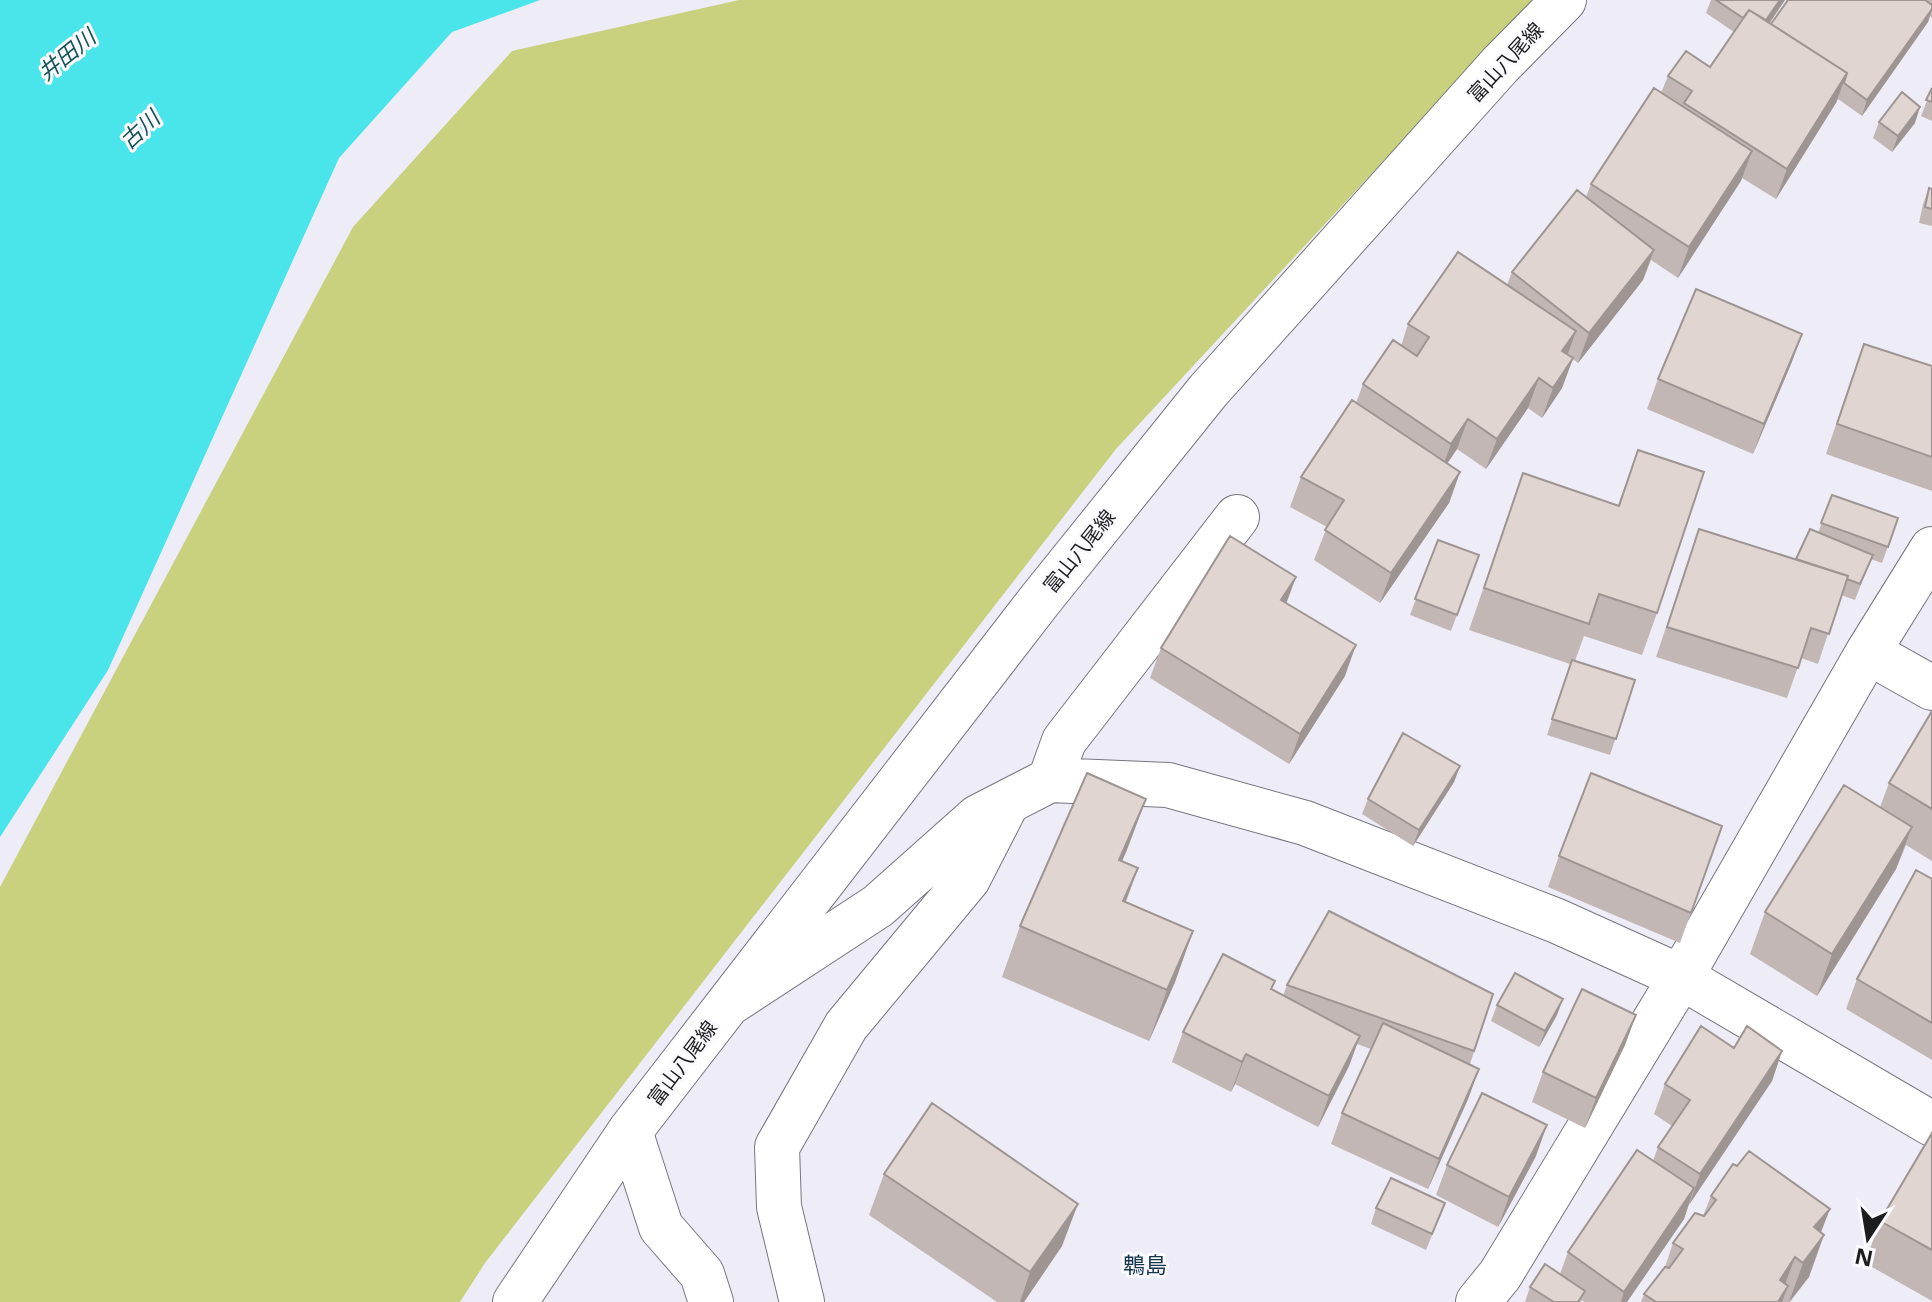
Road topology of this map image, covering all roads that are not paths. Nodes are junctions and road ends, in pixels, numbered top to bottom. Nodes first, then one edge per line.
1 (1564, 0) edge
2 (1237, 517) dead end
3 (1932, 549) edge
4 (1868, 652) junction
5 (1932, 688) edge
6 (1050, 780) junction
7 (1007, 801) junction
8 (1681, 977) junction
9 (725, 1006) junction
10 (1932, 1124) edge
11 (630, 1131) junction
12 (515, 1302) edge
13 (711, 1302) edge
14 (802, 1302) edge
15 (1478, 1302) edge

1 - 9 street, 富山八尾線
2 - 6 street
3 - 4 street
4 - 5 street
4 - 8 street
6 - 7 street
6 - 8 street
7 - 9 street
7 - 14 street
8 - 10 street
8 - 15 street
9 - 11 street, 富山八尾線
11 - 12 street, 富山八尾線
11 - 13 street

